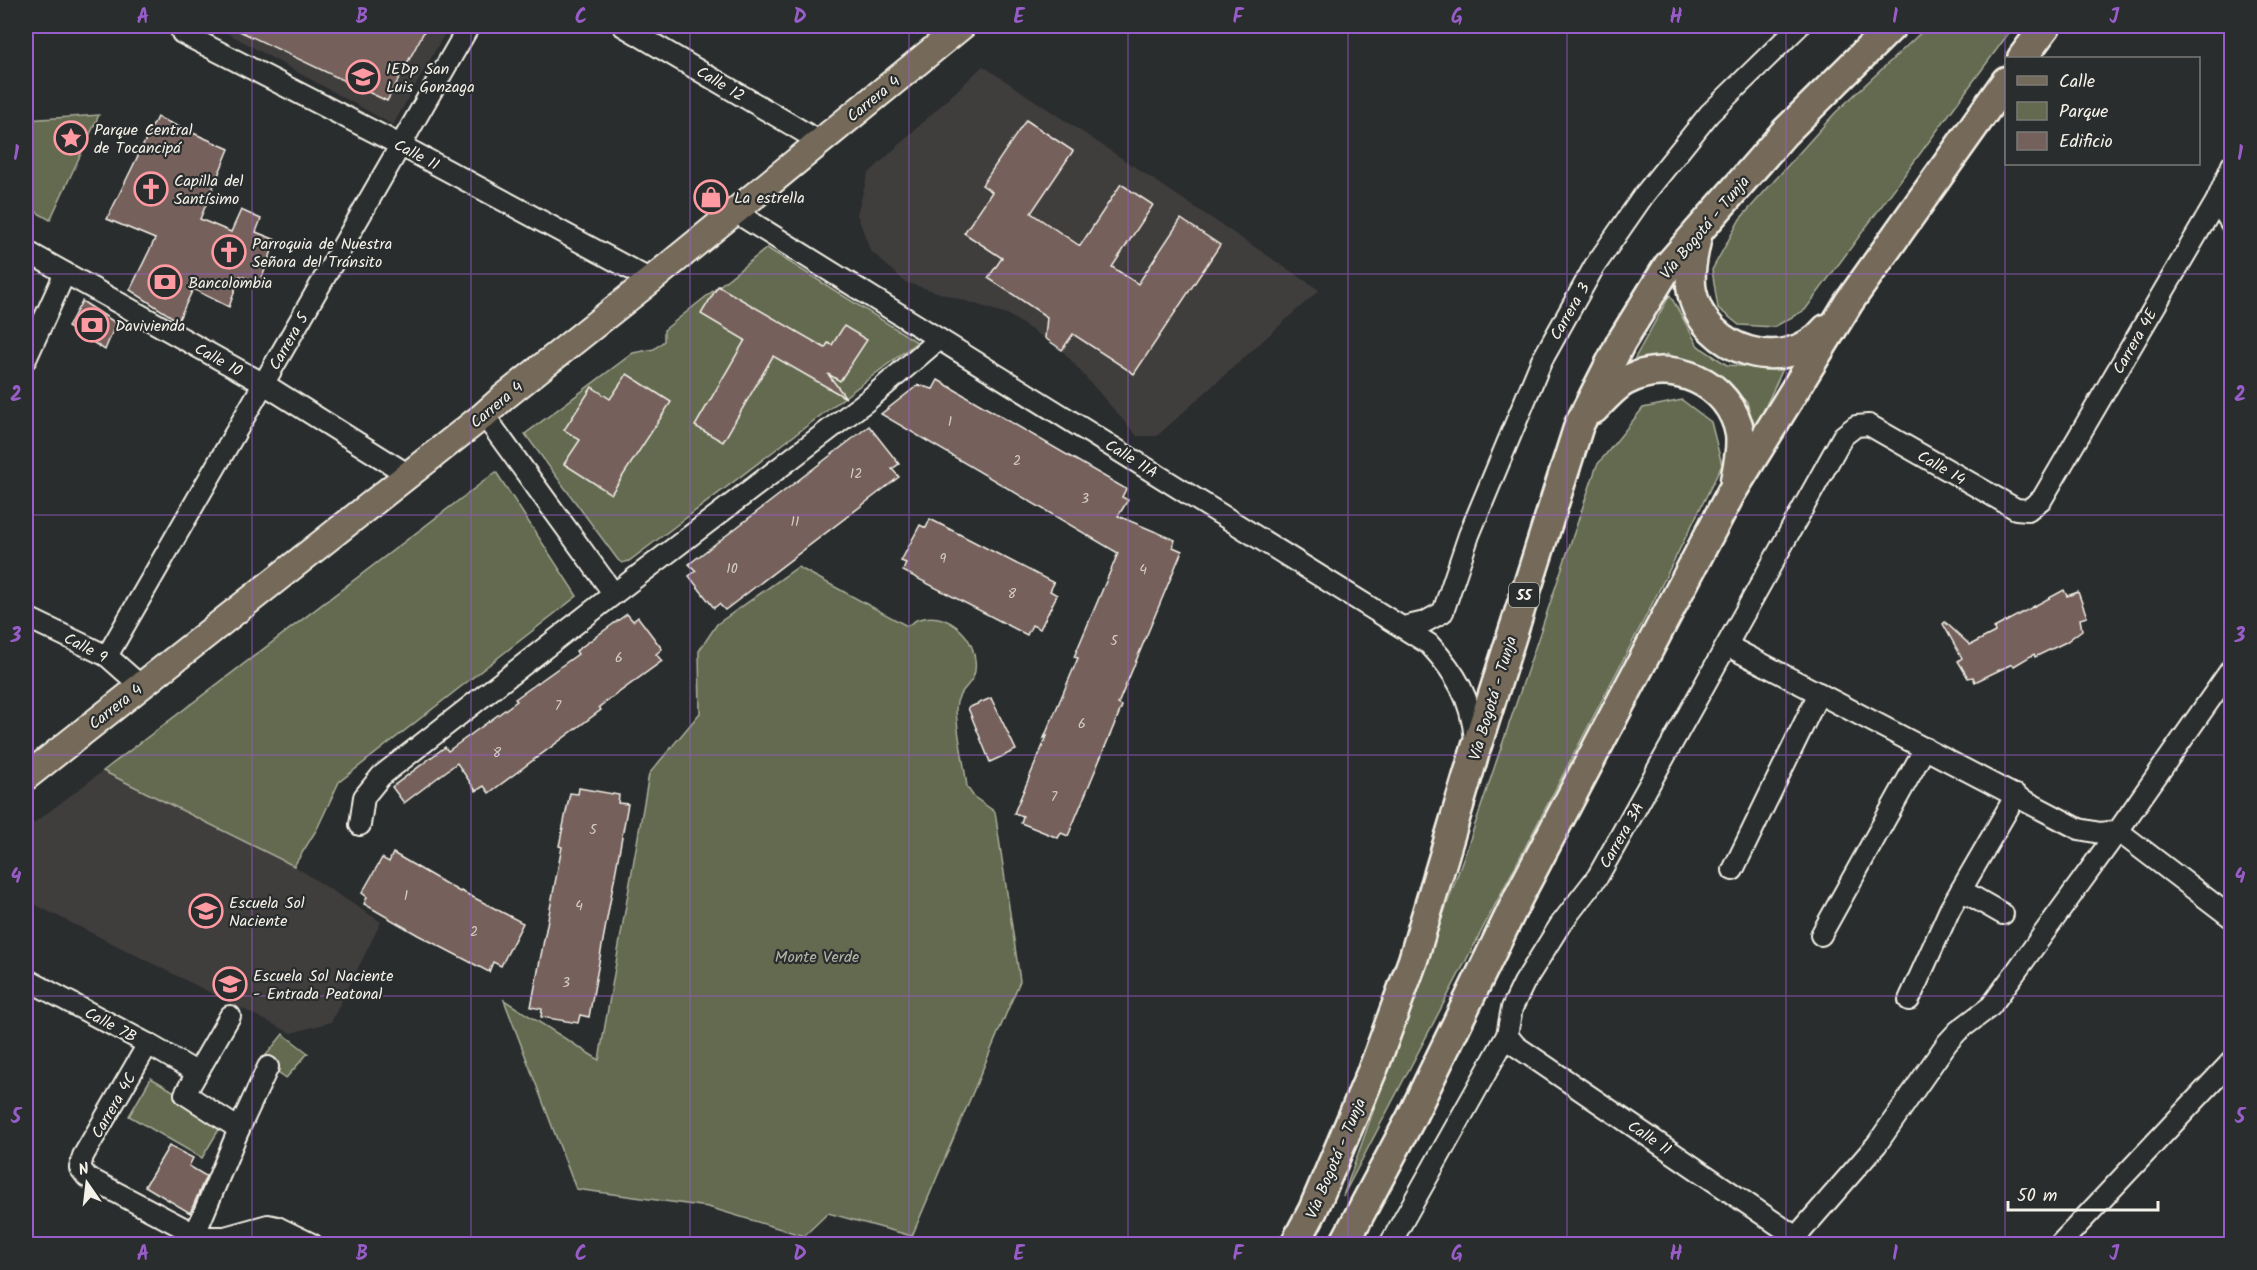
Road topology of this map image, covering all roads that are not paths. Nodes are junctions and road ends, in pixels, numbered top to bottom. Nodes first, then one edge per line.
1 (469, 26) edge
2 (623, 26) edge
3 (962, 26) edge
4 (1799, 26) edge
5 (1892, 26) edge
6 (2046, 26) edge
7 (184, 29) edge
8 (2023, 57) edge
9 (2005, 84) edge
10 (819, 141) junction
11 (400, 145) junction
12 (2232, 165) edge
13 (2224, 204) edge
14 (735, 212) junction
15 (2232, 225) edge
16 (1698, 230) junction
17 (26, 251) edge
18 (65, 273) junction
19 (651, 280) junction
20 (1849, 302) junction
21 (939, 339) junction
22 (26, 359) edge
23 (264, 384) junction
24 (484, 416) junction
25 (1579, 425) junction
26 (1856, 426) joint
27 (408, 474) junction
28 (1731, 493) junction
29 (2028, 510) joint
30 (614, 594) junction
31 (26, 617) edge
32 (1404, 627) junction
33 (1728, 646) junction
34 (107, 656) junction
35 (2232, 668) edge
36 (141, 686) junction
37 (1819, 693) junction
38 (1476, 748) junction
39 (1924, 748) junction
40 (26, 778) edge
41 (2016, 795) junction
42 (360, 825) dead end
43 (2118, 831) junction
44 (1733, 870) dead end
45 (1961, 890) junction
46 (2003, 914) dead end
47 (2232, 918) edge
48 (1821, 935) dead end
49 (26, 979) edge
50 (1909, 1000) dead end
51 (230, 1016) dead end
52 (1507, 1035) junction
53 (148, 1044) junction
54 (2232, 1061) edge
55 (268, 1067) dead end
56 (196, 1072) junction
57 (239, 1129) junction
58 (278, 1227) junction
59 (195, 1234) junction
60 (1797, 1241) edge
61 (263, 1245) edge
62 (312, 1245) edge
63 (1295, 1245) edge
64 (1344, 1245) edge
65 (1390, 1245) edge
66 (2060, 1245) edge

1 - 11 street, Carrera 5
2 - 10 street, Calle 12
3 - 10 main road, Carrera 4
4 - 32 street, Carrera 3
5 - 16 highway, Vía Bogotá - Tunja / 55
6 - 8 highway
7 - 11 street, Calle 11
9 - 20 highway
10 - 14 main road, Carrera 4
11 - 19 street, Calle 11
11 - 23 street, Carrera 5
12 - 13 street, Carrera 4E
13 - 15 street
13 - 29 street, Carrera 4E
14 - 19 main road, Carrera 4
14 - 21 street, Calle 11A
16 - 20 highway
16 - 25 highway, Vía Bogotá - Tunja / 55
17 - 18 street, Calle 10
18 - 22 street
18 - 23 street, Calle 10
19 - 24 main road, Carrera 4
20 - 28 highway
21 - 30 street
21 - 32 street, Calle 11A
23 - 27 street, Calle 10
23 - 34 street, Carrera 5
24 - 27 main road, Carrera 4
24 - 30 street
25 - 28 highway
25 - 38 highway, Vía Bogotá - Tunja / 55
26 - 29 street, Calle 14
26 - 33 street, Carrera 3A
27 - 36 main road, Carrera 4
28 - 64 highway
30 - 42 street
31 - 34 street, Calle 9
32 - 38 street, Calle 11A
33 - 37 street
33 - 52 street, Carrera 3A
34 - 36 street, Calle 9
35 - 43 street
36 - 40 main road, Carrera 4
37 - 39 street
37 - 44 street
38 - 63 highway, Vía Bogotá - Tunja / 55
39 - 41 street
39 - 48 street
41 - 43 street
41 - 45 street
43 - 47 street
43 - 60 street
45 - 46 street
45 - 50 street
49 - 53 street, Calle 7B
51 - 56 street
52 - 60 street, Calle 11
52 - 65 street, Carrera 3A
53 - 56 street, Calle 7B
53 - 59 street, Carrera 4C
54 - 66 street
55 - 57 street
56 - 57 street
57 - 59 street
58 - 59 street
58 - 61 street
58 - 62 street

